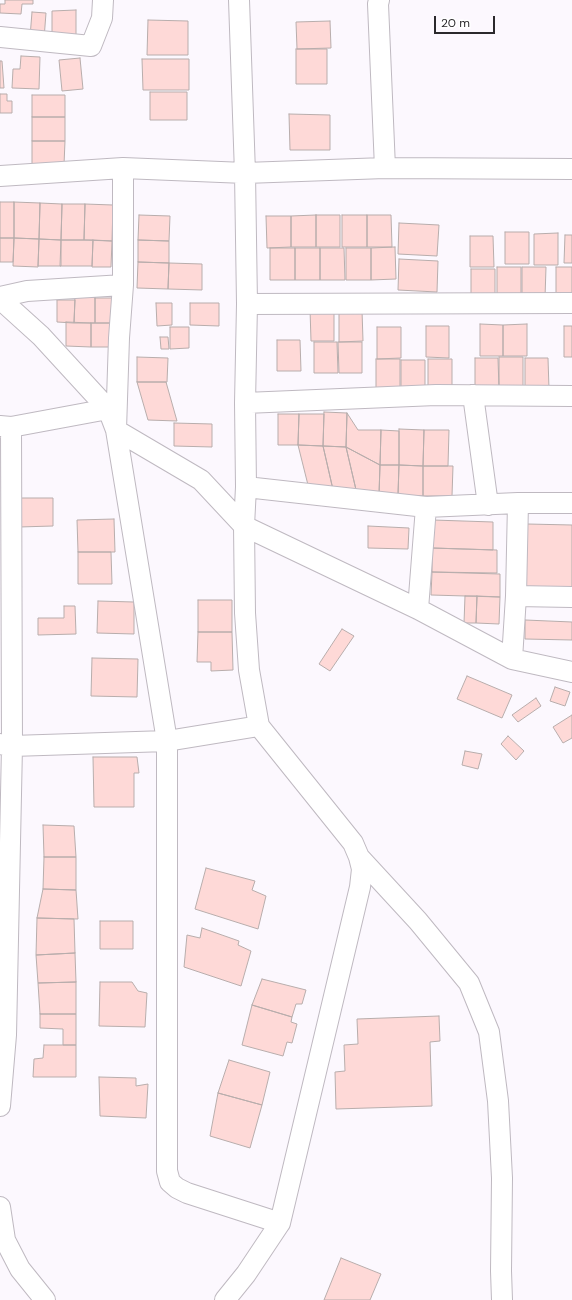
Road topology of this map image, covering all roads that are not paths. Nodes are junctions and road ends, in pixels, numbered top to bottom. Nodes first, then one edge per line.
1 (104, 0) edge
2 (239, 0) edge
3 (379, 0) edge
4 (0, 37) edge
5 (123, 168) junction
6 (384, 168) junction
7 (572, 169) edge
8 (246, 173) junction
9 (0, 176) edge
10 (123, 285) junction
11 (0, 298) edge
12 (247, 304) junction
13 (572, 304) edge
14 (473, 395) junction
15 (572, 396) edge
16 (245, 403) junction
17 (108, 408) junction
18 (6, 427) edge
19 (116, 430) junction
20 (246, 487) junction
21 (572, 502) edge
22 (518, 503) junction
23 (488, 505) junction
24 (426, 507) junction
25 (244, 526) junction
26 (516, 596) junction
27 (572, 597) edge
28 (418, 609) junction
29 (512, 659) junction
30 (572, 672) edge
31 (259, 726) junction
32 (167, 741) junction
33 (6, 745) edge
34 (359, 857) junction
35 (3, 1035) edge
36 (0, 1106) edge
37 (0, 1207) edge
38 (280, 1223) junction
39 (42, 1299) edge
40 (225, 1300) edge
41 (502, 1300) edge

1 - 4 street
2 - 8 street
3 - 6 street
5 - 8 street
5 - 9 street
5 - 10 street
6 - 7 street
6 - 8 street
8 - 12 street
10 - 11 street
10 - 19 street
11 - 17 street
12 - 13 street
12 - 16 street
14 - 15 street
14 - 16 street
14 - 23 street
16 - 20 street
17 - 18 street
17 - 19 street
18 - 33 street
19 - 25 street
19 - 32 street
20 - 24 street
20 - 25 street
21 - 22 street
22 - 23 street
22 - 26 street
23 - 24 street
24 - 28 street
25 - 28 street
25 - 31 street
26 - 27 street
26 - 29 street
28 - 29 street
29 - 30 street
31 - 32 street
31 - 34 street
32 - 33 street
32 - 38 street
33 - 35 street
34 - 38 street
34 - 41 street
35 - 36 street
37 - 39 street
38 - 40 street

